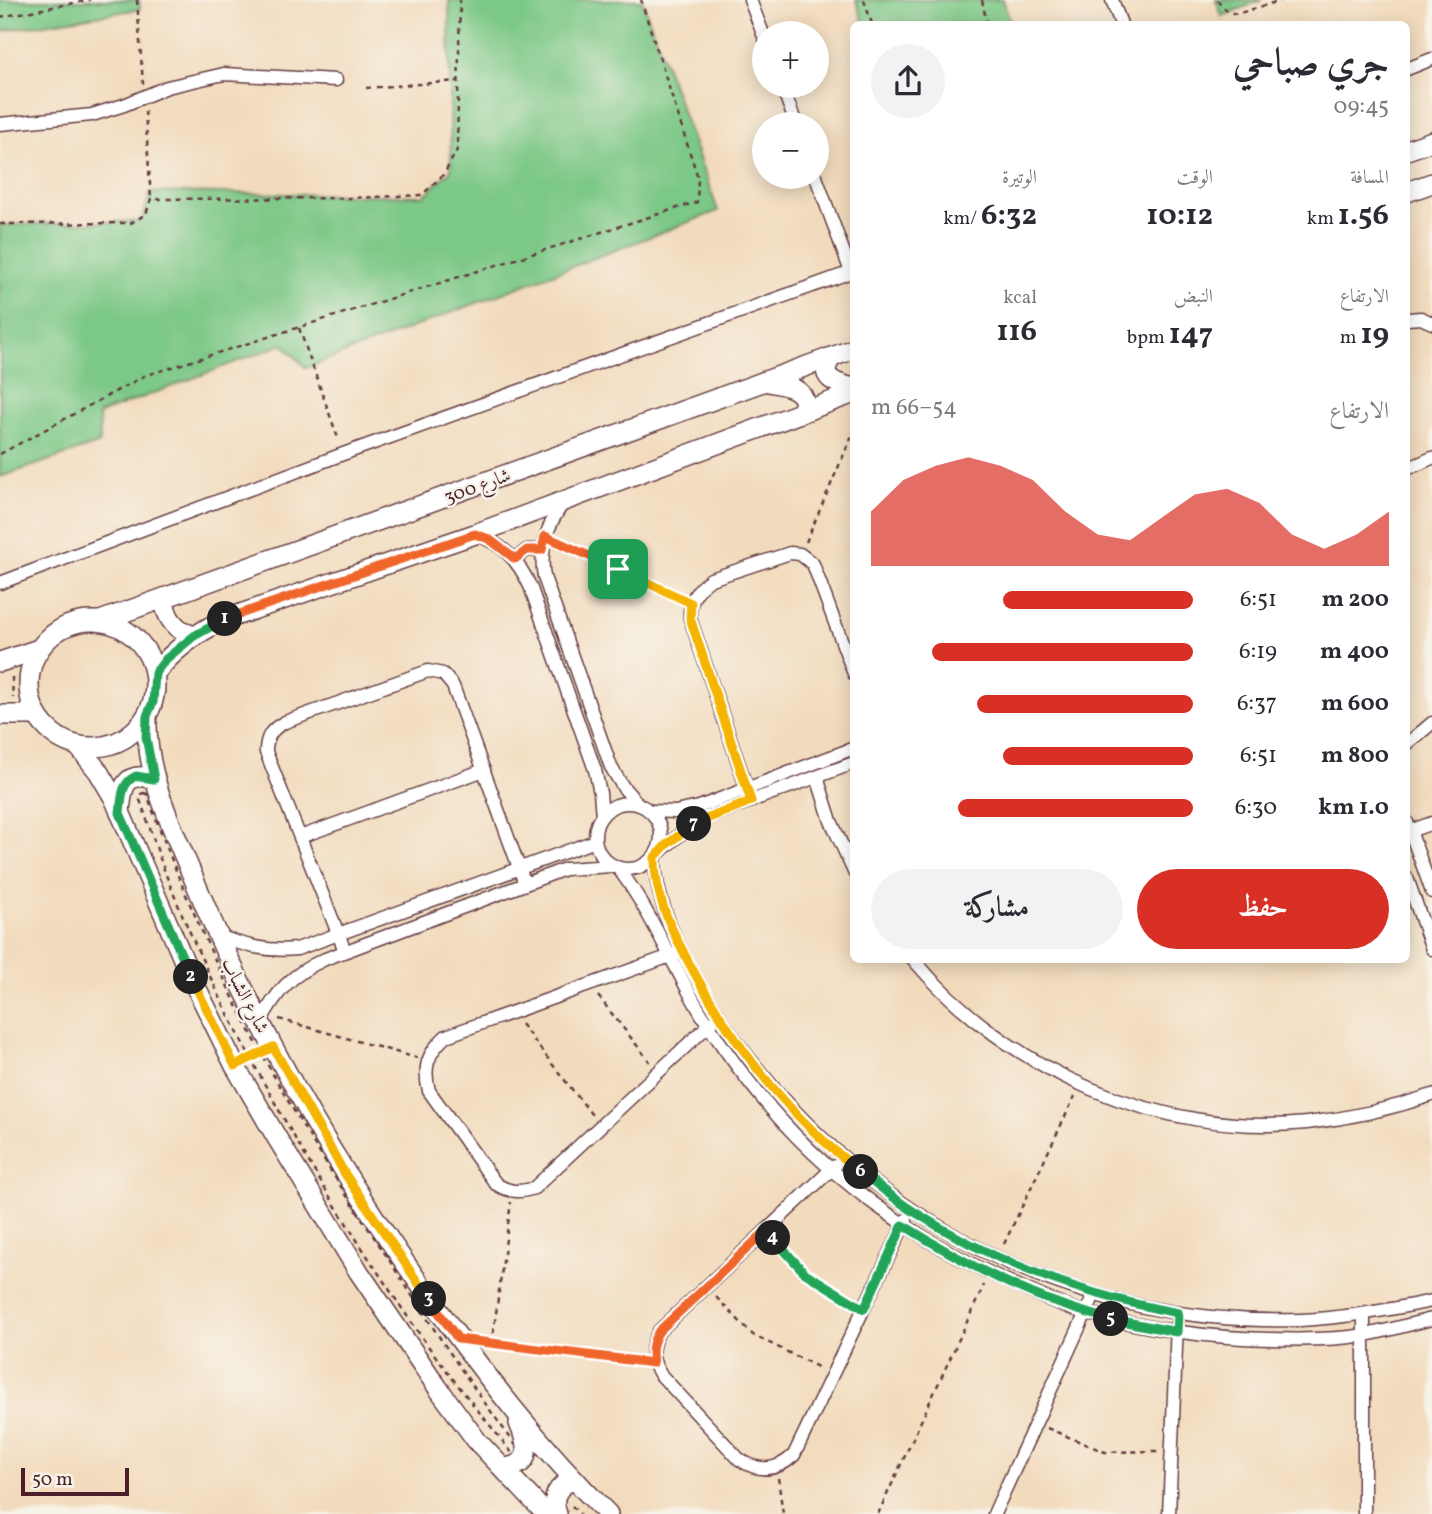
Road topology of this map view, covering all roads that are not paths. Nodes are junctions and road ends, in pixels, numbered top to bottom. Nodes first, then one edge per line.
1 (750, 0) edge
2 (1112, 0) edge
3 (758, 21) edge
4 (1120, 21) edge
5 (1432, 59) edge
6 (1410, 68) edge
7 (336, 80) dead end
8 (0, 124) edge
9 (1432, 141) edge
10 (1410, 149) edge
11 (1432, 183) edge
12 (821, 189) edge
13 (1410, 191) edge
14 (850, 263) edge
15 (850, 272) edge
16 (1410, 319) edge
17 (1432, 323) edge
18 (850, 350) edge
19 (832, 357) junction
20 (765, 381) junction
21 (850, 389) edge
22 (850, 393) edge
23 (801, 413) junction
24 (1432, 458) edge
25 (1410, 467) edge
26 (564, 501) junction
27 (475, 534) junction
28 (542, 550) junction
29 (515, 559) junction
30 (0, 583) edge
31 (164, 598) junction
32 (100, 621) junction
33 (194, 636) junction
34 (38, 649) junction
35 (5, 660) edge
36 (850, 663) edge
37 (155, 673) junction
38 (6, 715) edge
39 (36, 715) junction
40 (147, 716) junction
41 (1432, 723) edge
42 (1410, 741) edge
43 (78, 747) junction
44 (850, 750) edge
45 (850, 764) edge
46 (484, 770) junction
47 (817, 777) junction
48 (154, 779) junction
49 (749, 794) junction
50 (639, 804) junction
51 (651, 811) junction
52 (120, 813) junction
53 (602, 816) junction
54 (1432, 823) edge
55 (1410, 828) edge
56 (1410, 833) edge
57 (300, 837) junction
58 (595, 841) junction
59 (655, 856) junction
60 (850, 863) edge
61 (615, 867) junction
62 (520, 869) junction
63 (525, 884) junction
64 (1410, 887) edge
65 (1432, 892) edge
66 (339, 934) junction
67 (217, 936) junction
68 (1432, 949) edge
69 (345, 951) junction
70 (683, 951) junction
71 (670, 956) junction
72 (917, 963) edge
73 (719, 1016) junction
74 (262, 1019) junction
75 (708, 1026) junction
76 (1432, 1095) edge
77 (843, 1158) junction
78 (831, 1170) junction
79 (911, 1210) junction
80 (903, 1225) junction
81 (1094, 1295) junction
82 (1432, 1301) edge
83 (1085, 1313) junction
84 (1178, 1313) junction
85 (1364, 1315) junction
86 (1432, 1319) edge
87 (1177, 1332) junction
88 (1364, 1335) junction
89 (516, 1415) junction
90 (503, 1468) junction
91 (574, 1480) junction
92 (546, 1514) edge
93 (557, 1514) edge
94 (608, 1514) edge
95 (994, 1514) edge
96 (1169, 1514) edge
97 (1364, 1514) edge

1 - 3 street
2 - 4 street
5 - 6 street
7 - 8 street
9 - 10 street
11 - 13 street
12 - 14 street
15 - 30 street
16 - 17 street
18 - 19 street, شارع 300
19 - 20 street, شارع 300
19 - 21 street
20 - 23 street
20 - 31 street, شارع 300
22 - 23 street
23 - 26 street
24 - 25 street
26 - 27 street
26 - 28 street
27 - 29 street
27 - 33 street
28 - 29 street
28 - 50 street
29 - 53 street
31 - 32 street, شارع 300
31 - 33 street
32 - 34 street
32 - 37 street
33 - 37 street
34 - 35 street
34 - 39 street
36 - 49 street
37 - 40 street
38 - 39 street
39 - 43 street
40 - 43 street
40 - 48 street, شارع الشباب
41 - 42 street
43 - 52 street
44 - 49 street
45 - 47 street
46 - 57 street
46 - 57 street
46 - 62 street
47 - 49 street
47 - 60 street
48 - 52 street
48 - 67 street, شارع الشباب
49 - 51 street
49 - 59 street
50 - 51 street
50 - 53 street
51 - 59 street
52 - 90 street
53 - 58 street
54 - 55 street
56 - 65 street
57 - 66 street
58 - 61 street
58 - 62 street
59 - 61 street
59 - 70 street
61 - 63 street
61 - 71 street
62 - 63 street
62 - 66 street
63 - 69 street
64 - 68 street
66 - 67 street
66 - 69 street
67 - 74 street, شارع الشباب
69 - 74 street
70 - 71 street
70 - 73 street
71 - 75 street
71 - 75 street
72 - 76 street
73 - 75 street
73 - 77 street
74 - 89 street, شارع الشباب
75 - 78 street
77 - 78 street
77 - 79 street
78 - 80 street
78 - 80 street
79 - 80 street
79 - 81 street
80 - 83 street
81 - 83 street
81 - 84 street
82 - 85 street
83 - 87 street
83 - 95 street
84 - 85 street
84 - 87 street
85 - 88 street
86 - 88 street
87 - 88 street
87 - 96 street
88 - 97 street
89 - 90 street
89 - 91 street, شارع الشباب
90 - 92 street
91 - 93 street
91 - 94 street, شارع الشباب

